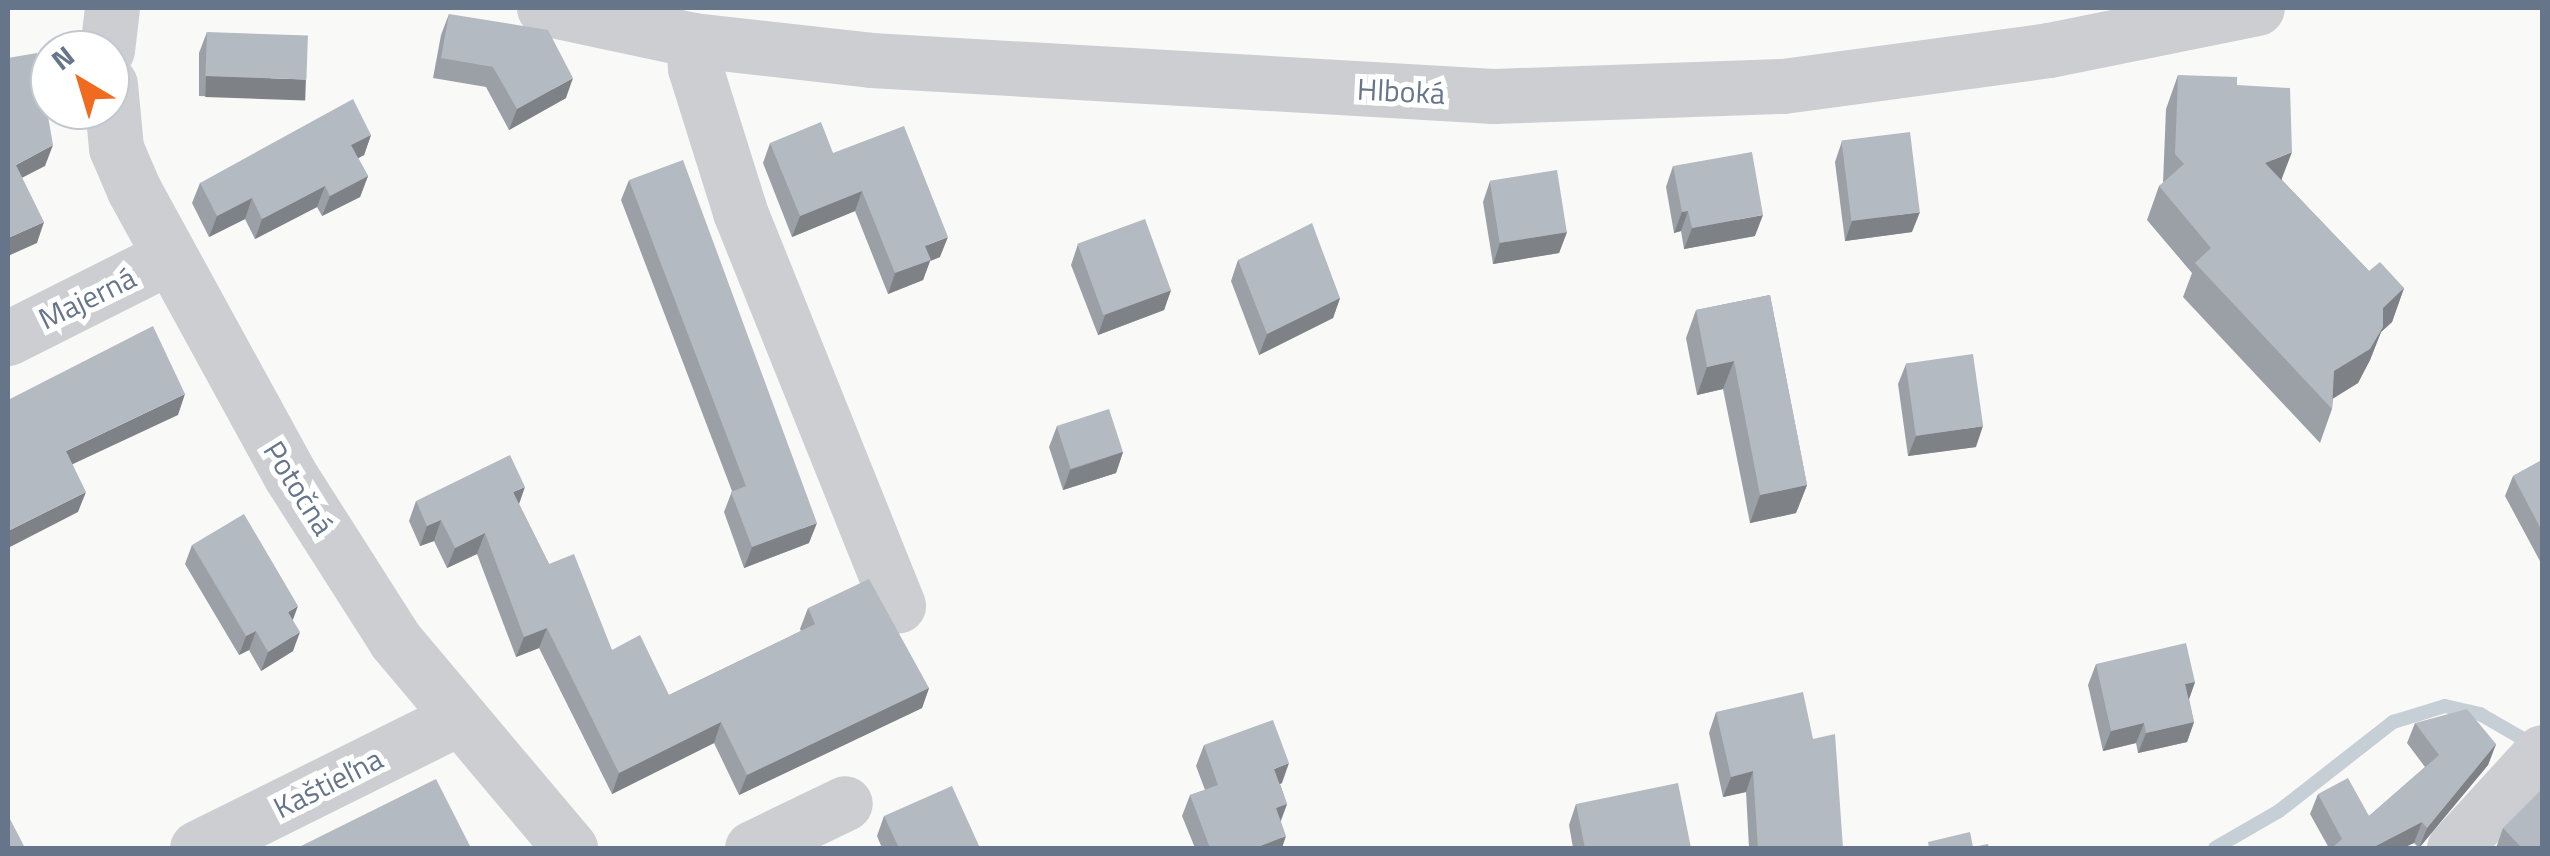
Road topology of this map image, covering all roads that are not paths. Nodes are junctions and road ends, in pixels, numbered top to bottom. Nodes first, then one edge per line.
1 (544, 8) edge
2 (2257, 8) edge
3 (694, 40) junction
4 (114, 130) edge
5 (167, 258) junction
6 (8, 338) edge
7 (898, 605) dead end
8 (459, 718) junction
9 (2536, 758) edge
10 (845, 804) dead end
11 (197, 848) edge
12 (570, 848) edge
13 (752, 848) edge
14 (2454, 848) edge

1 - 3 street, Hlboká
2 - 3 street, Hlboká
3 - 7 street
4 - 5 street, Potočná
5 - 6 street, Majerná
5 - 8 street, Potočná
8 - 11 street, Kaštieľna
8 - 12 street, Potočná
9 - 14 street
10 - 13 street

